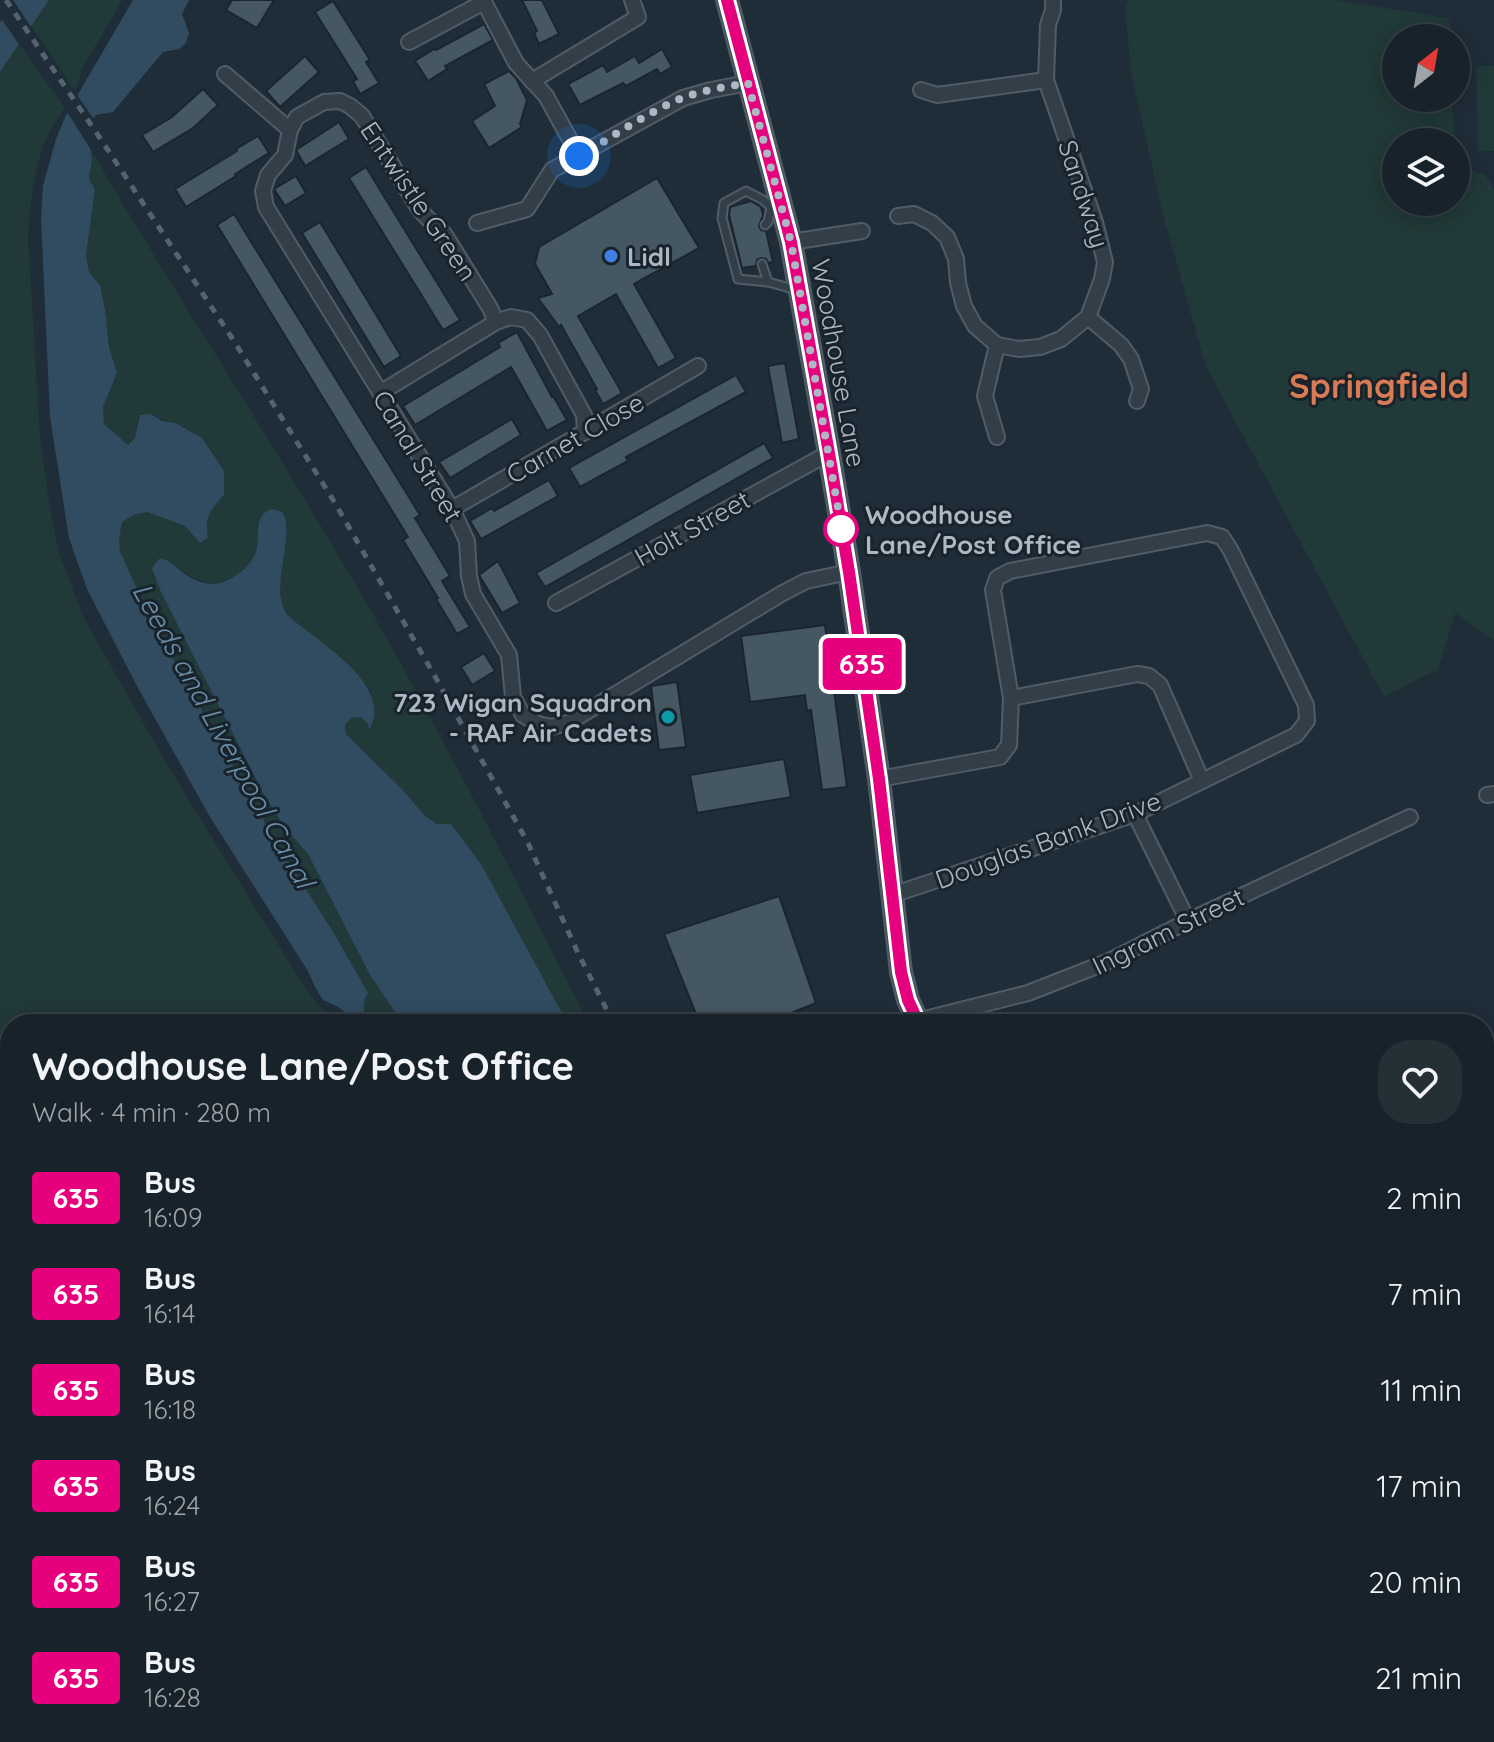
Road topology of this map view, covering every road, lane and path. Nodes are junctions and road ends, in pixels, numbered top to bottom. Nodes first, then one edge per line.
1 (632, 0) edge
2 (727, 0) edge
3 (1053, 0) edge
4 (484, 1) edge
5 (409, 42) dead end
6 (225, 74) dead end
7 (1046, 80) junction
8 (532, 81) junction
9 (748, 83) junction
10 (921, 90) dead end
11 (290, 130) junction
12 (579, 156) junction
13 (776, 206) junction
14 (898, 216) dead end
15 (477, 223) dead end
16 (765, 225) dead end
17 (862, 231) dead end
18 (791, 242) junction
19 (762, 264) dead end
20 (768, 282) junction
21 (799, 291) junction
22 (1088, 317) junction
23 (496, 322) junction
24 (997, 345) junction
25 (698, 366) dead end
26 (1143, 392) dead end
27 (380, 393) junction
28 (585, 432) junction
29 (997, 437) dead end
30 (829, 453) junction
31 (452, 509) junction
32 (849, 572) junction
33 (556, 603) dead end
34 (1011, 698) junction
35 (879, 779) junction
36 (1202, 781) junction
37 (1135, 814) junction
38 (1410, 817) dead end
39 (892, 895) junction
40 (1188, 921) junction
41 (914, 1014) edge
42 (951, 1014) edge

1 - 8 street
2 - 9 main road, Woodhouse Lane
3 - 7 street, Sandway
4 - 5 street
4 - 8 street
6 - 11 street
7 - 10 street
7 - 22 street, Sandway
8 - 12 street
9 - 12 street
9 - 13 main road, Woodhouse Lane
11 - 23 street, Entwistle Green
11 - 27 street, Canal Street
12 - 15 street
13 - 16 lane
13 - 18 main road, Woodhouse Lane
13 - 20 lane
14 - 24 street
17 - 18 street
18 - 21 main road, Woodhouse Lane
19 - 20 lane
20 - 21 lane
21 - 30 main road, Woodhouse Lane
22 - 24 street
22 - 26 street
23 - 27 street
23 - 28 street
24 - 29 street
25 - 28 street, Carnet Close
27 - 31 street, Canal Street
28 - 31 street, Carnet Close
30 - 32 main road, Woodhouse Lane
30 - 33 street, Holt Street
31 - 32 street, Canal Street
32 - 35 main road, Woodhouse Lane
34 - 35 street, Douglas Bank Drive
34 - 36 street
34 - 36 street, Douglas Bank Drive
35 - 39 main road, Woodhouse Lane
36 - 37 street, Douglas Bank Drive
37 - 39 street, Douglas Bank Drive
37 - 40 street
38 - 40 street, Ingram Street
39 - 41 main road, Woodhouse Lane
40 - 42 street, Ingram Street

